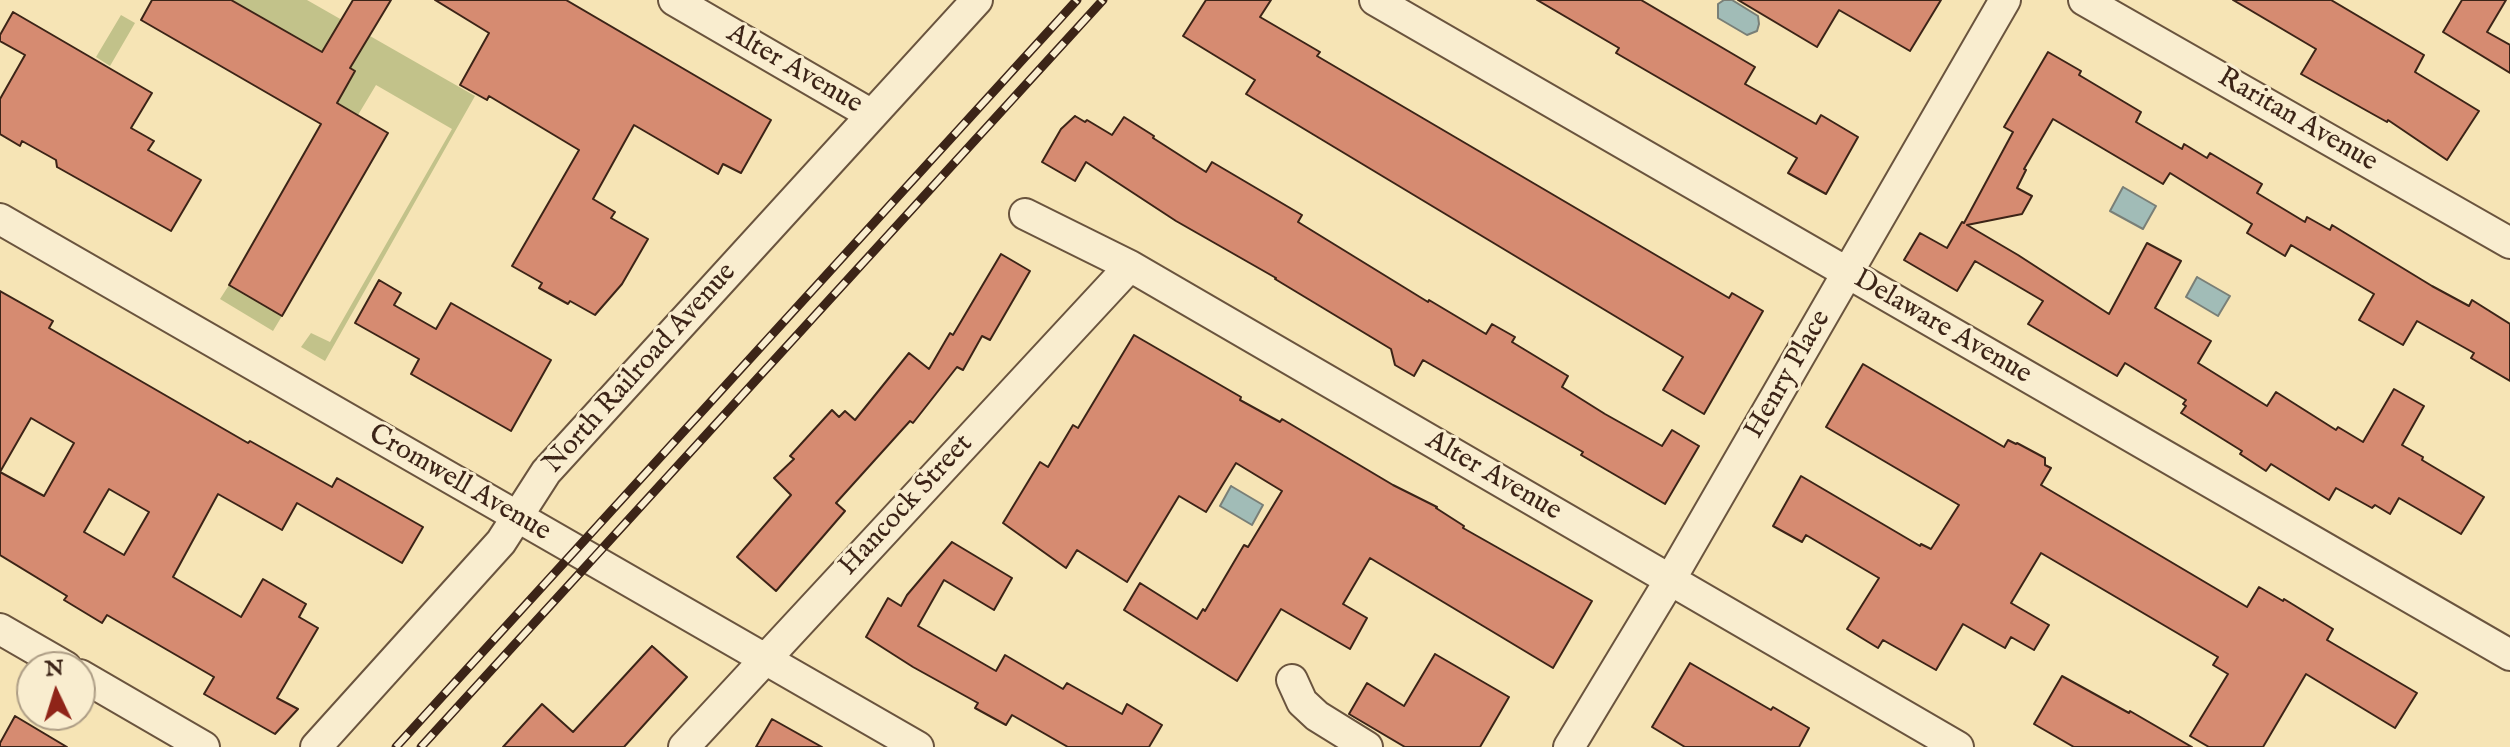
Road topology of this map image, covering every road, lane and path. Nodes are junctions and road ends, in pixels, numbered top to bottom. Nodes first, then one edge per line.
1 (674, 0) edge
2 (977, 0) edge
3 (1375, 0) edge
4 (2005, 0) edge
5 (2084, 0) edge
6 (872, 115) junction
7 (1025, 214) dead end
8 (0, 219) edge
9 (2510, 243) edge
10 (1130, 266) junction
11 (1847, 273) junction
12 (517, 517) junction
13 (1670, 580) junction
14 (0, 629) edge
15 (38, 651) edge
16 (2510, 655) edge
17 (765, 659) junction
18 (1292, 680) dead end
19 (96, 684) edge
20 (204, 747) edge
21 (316, 747) edge
22 (684, 747) edge
23 (918, 747) edge
24 (1367, 747) edge
25 (1569, 747) edge
26 (1958, 747) edge

1 - 6 street, Alter Avenue
2 - 6 street, North Railroad Avenue
3 - 11 street, Delaware Avenue
4 - 11 street, Henry Place
5 - 9 street, Raritan Avenue
6 - 12 street, North Railroad Avenue
7 - 10 street, Alter Avenue
8 - 12 street, Cromwell Avenue
10 - 13 street, Alter Avenue
10 - 17 street, Hancock Street
11 - 13 street, Henry Place
11 - 16 street, Delaware Avenue
12 - 17 street, Cromwell Avenue
12 - 21 street, North Railroad Avenue
13 - 25 street, Henry Place
13 - 26 street, Alter Avenue
14 - 15 street
17 - 22 street, Hancock Street
17 - 23 street, Cromwell Avenue
18 - 24 street
19 - 20 street

